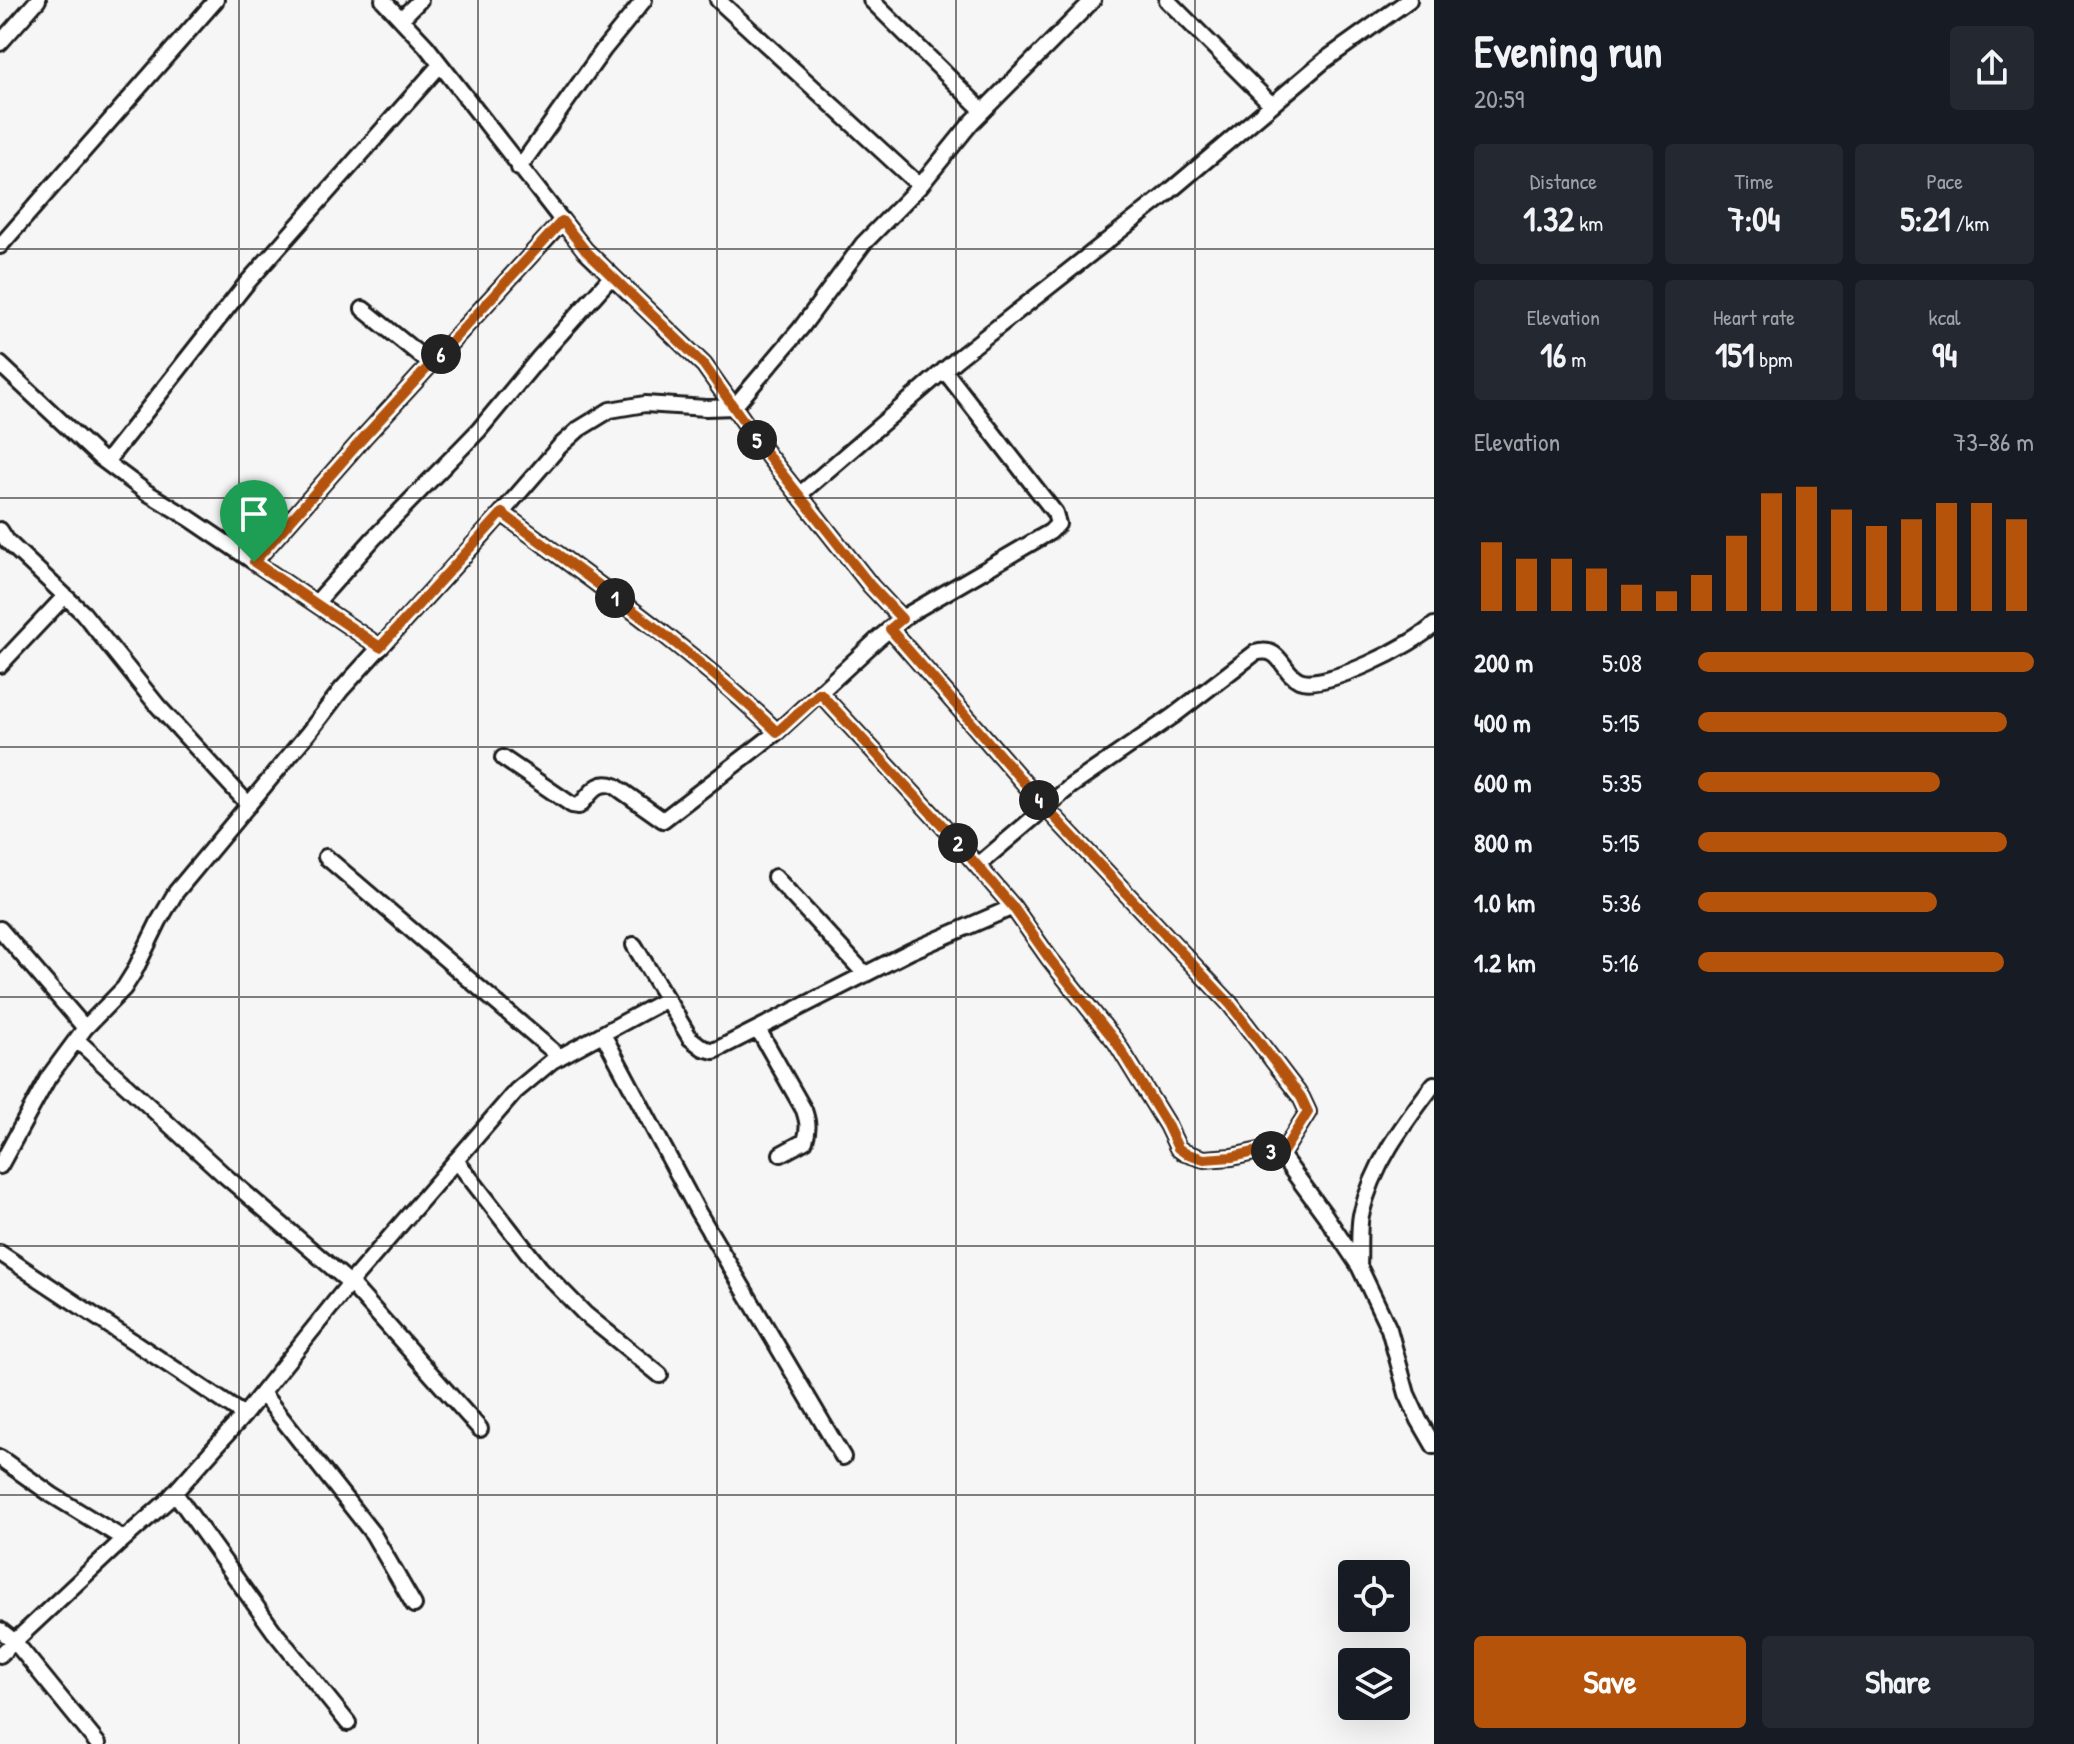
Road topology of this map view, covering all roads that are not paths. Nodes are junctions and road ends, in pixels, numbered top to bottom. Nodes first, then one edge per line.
1 (38, 0) edge
2 (216, 0) edge
3 (383, 0) edge
4 (420, 0) edge
5 (644, 0) edge
6 (718, 0) edge
7 (871, 0) edge
8 (1093, 0) edge
9 (1167, 0) edge
10 (1409, 0) edge
11 (1388, 5) edge
12 (401, 19) junction
13 (0, 43) edge
14 (440, 65) junction
15 (1272, 105) junction
16 (983, 111) junction
17 (519, 168) junction
18 (920, 186) junction
19 (562, 221) junction
20 (0, 246) edge
21 (612, 276) junction
22 (363, 309) dead end
23 (0, 364) edge
24 (431, 364) junction
25 (944, 370) junction
26 (734, 407) junction
27 (106, 462) junction
28 (799, 495) junction
29 (502, 513) junction
30 (0, 530) edge
31 (254, 562) junction
32 (65, 596) junction
33 (316, 603) junction
34 (902, 619) junction
35 (1434, 625) edge
36 (890, 629) junction
37 (380, 647) junction
38 (0, 665) edge
39 (820, 693) junction
40 (777, 732) junction
41 (503, 758) dead end
42 (249, 805) junction
43 (1045, 807) junction
44 (326, 857) dead end
45 (978, 865) junction
46 (775, 877) dead end
47 (1013, 907) junction
48 (0, 929) edge
49 (634, 945) dead end
50 (865, 974) junction
51 (667, 999) junction
52 (758, 1029) junction
53 (81, 1034) junction
54 (603, 1034) junction
55 (560, 1057) junction
56 (1434, 1084) edge
57 (781, 1154) dead end
58 (1281, 1155) junction
59 (456, 1160) junction
60 (0, 1166) edge
61 (0, 1253) edge
62 (1359, 1266) junction
63 (350, 1283) junction
64 (660, 1375) dead end
65 (262, 1393) junction
66 (244, 1415) junction
67 (480, 1429) dead end
68 (1434, 1446) edge
69 (843, 1457) dead end
70 (0, 1458) edge
71 (175, 1493) junction
72 (124, 1539) junction
73 (414, 1605) dead end
74 (0, 1630) edge
75 (15, 1642) junction
76 (0, 1655) edge
77 (348, 1723) dead end
78 (98, 1744) edge

1 - 13 street
2 - 20 street
3 - 12 street
4 - 12 street
5 - 17 street
6 - 18 street
7 - 16 street
8 - 16 street
9 - 15 street
10 - 11 street
11 - 15 street
12 - 14 street
14 - 17 street
14 - 27 street
15 - 25 street
16 - 18 street
17 - 19 street
18 - 26 street
19 - 21 street
19 - 24 street
21 - 26 street
21 - 33 street
22 - 24 street
23 - 27 street
24 - 31 street
25 - 28 street
25 - 34 street
26 - 28 street
26 - 29 street
27 - 31 street
28 - 34 street
29 - 37 street
29 - 40 street
30 - 32 street
31 - 33 street
32 - 38 street
32 - 42 street
33 - 37 street
34 - 36 street
35 - 43 street
36 - 39 street
36 - 43 street
37 - 42 street
39 - 40 street
39 - 45 street
40 - 41 street
42 - 53 street
43 - 45 street
43 - 58 street
44 - 55 street
45 - 47 street
46 - 50 street
47 - 50 street
47 - 58 street
48 - 53 street
49 - 51 street
50 - 52 street
51 - 52 street
51 - 54 street
52 - 57 street
53 - 60 street
53 - 63 street
54 - 55 street
54 - 69 street
55 - 59 street
56 - 62 street
58 - 62 street
59 - 63 street
59 - 64 street
61 - 66 street
62 - 68 street
63 - 65 street
63 - 67 street
65 - 66 street
65 - 73 street
66 - 71 street
70 - 72 street
71 - 72 street
71 - 77 street
72 - 75 street
74 - 75 street
75 - 76 street
75 - 78 street

